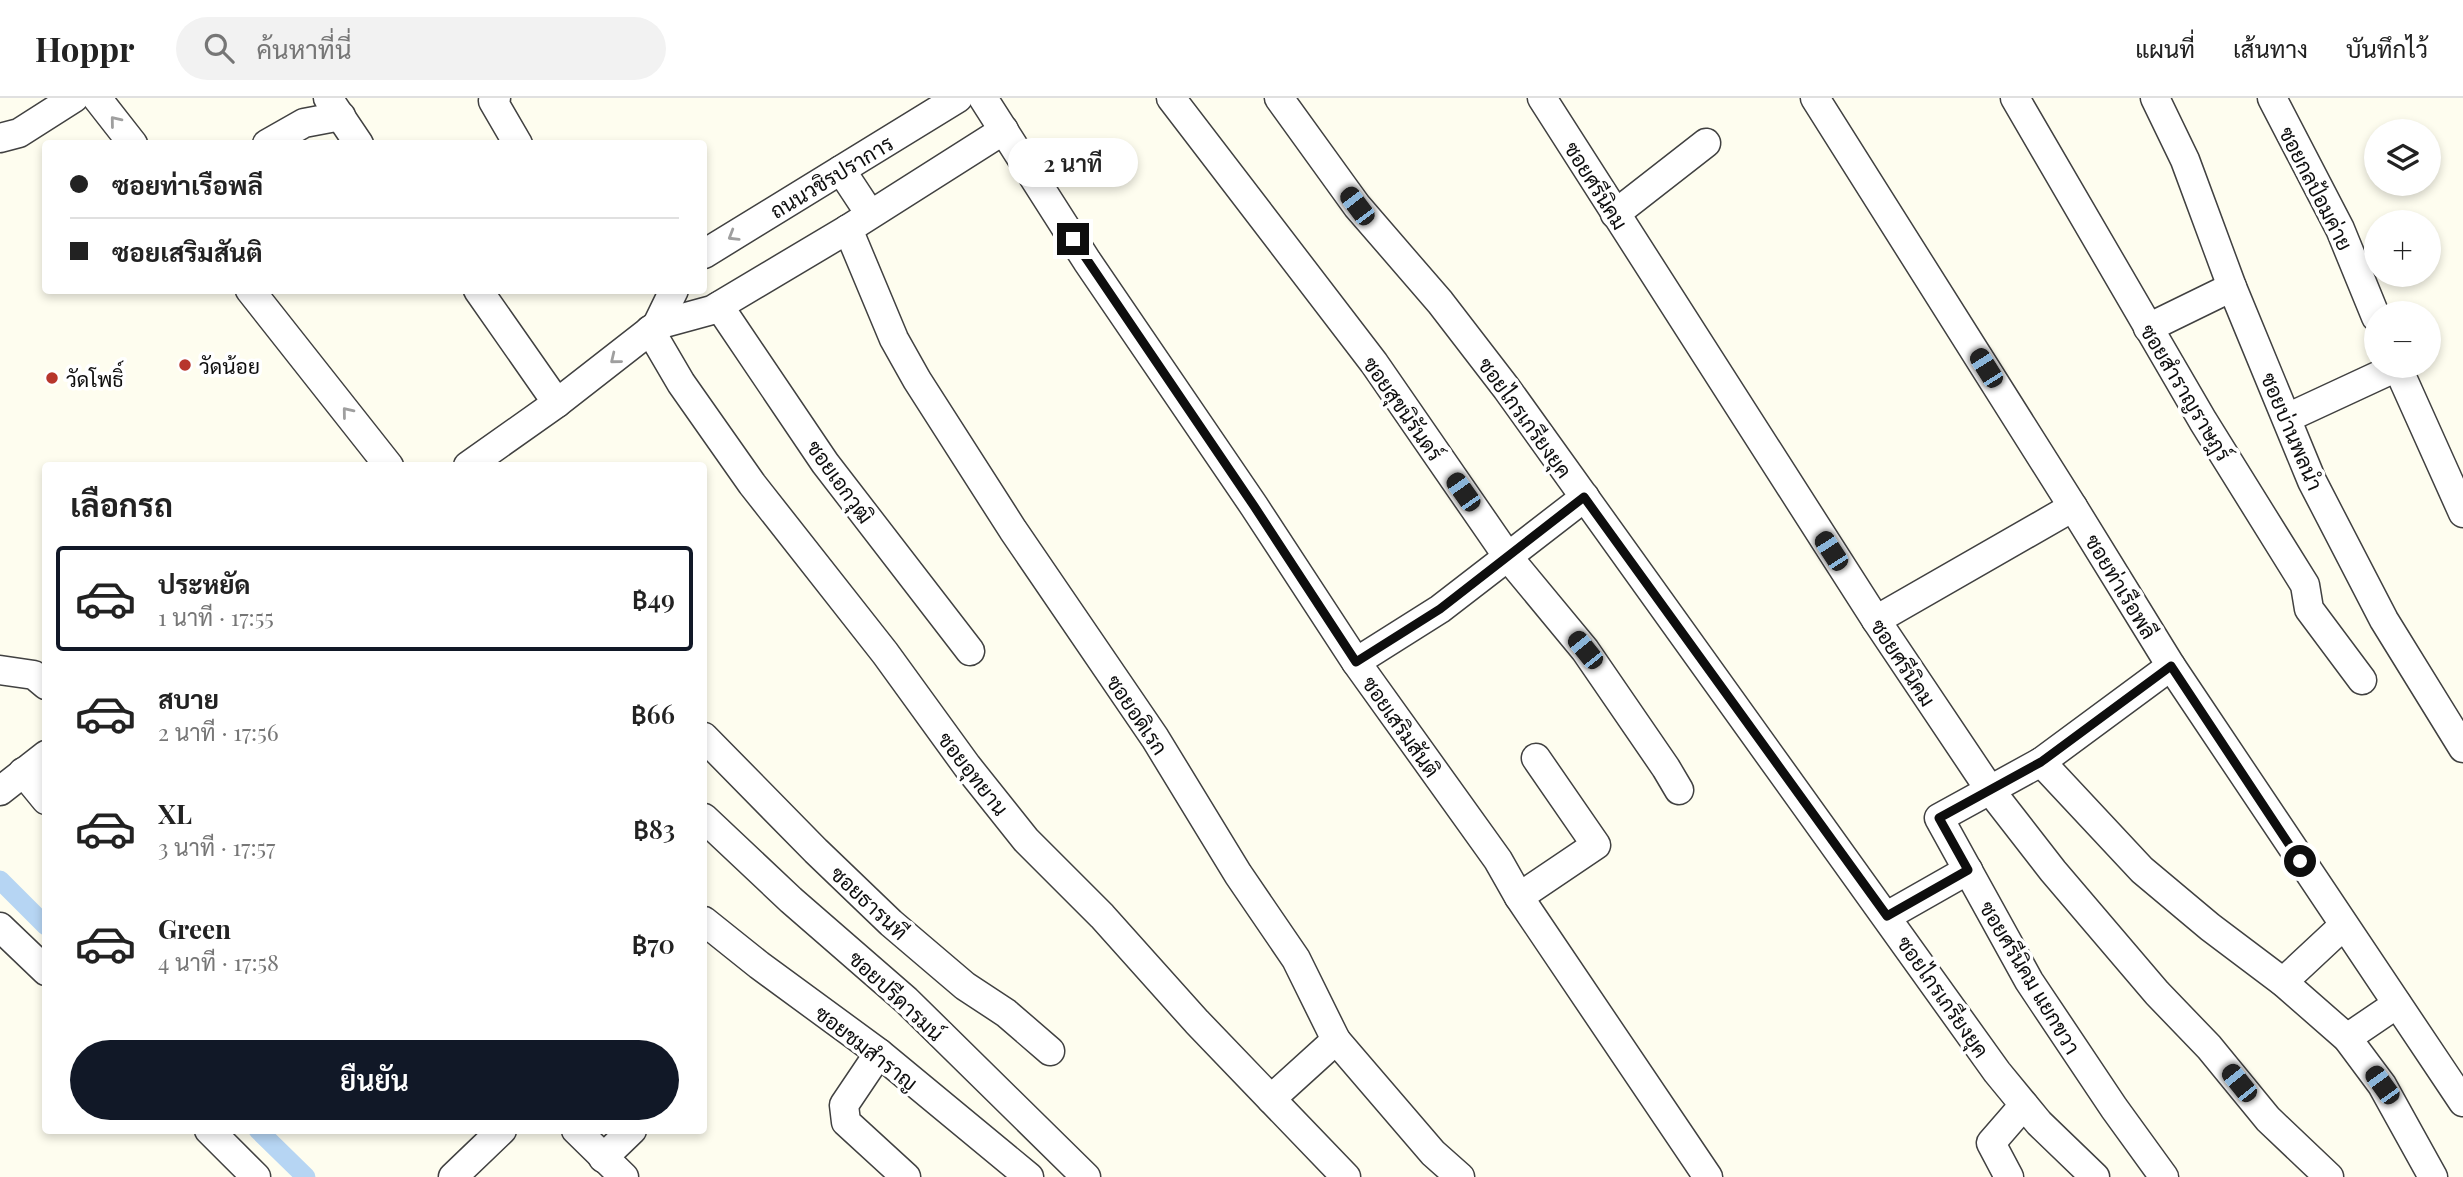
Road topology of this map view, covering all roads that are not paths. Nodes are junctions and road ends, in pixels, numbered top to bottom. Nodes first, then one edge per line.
1 (74, 98) edge
2 (97, 98) edge
3 (496, 98) edge
4 (958, 98) edge
5 (983, 98) edge
6 (1171, 98) edge
7 (1279, 98) edge
8 (1542, 98) edge
9 (1815, 98) edge
10 (2015, 98) edge
11 (2155, 98) edge
12 (2272, 98) edge
13 (334, 107) edge
14 (1004, 130) junction
15 (0, 138) edge
16 (130, 140) edge
17 (274, 140) edge
18 (356, 140) edge
19 (516, 140) edge
20 (1706, 143) dead end
21 (841, 170) junction
22 (1615, 214) junction
23 (859, 221) junction
24 (707, 252) edge
25 (2231, 287) junction
26 (253, 294) edge
27 (481, 294) edge
28 (672, 294) edge
29 (2369, 301) edge
30 (719, 306) junction
31 (653, 328) junction
32 (2148, 328) junction
33 (2372, 378) edge
34 (2402, 378) edge
35 (557, 403) junction
36 (2287, 418) junction
37 (386, 462) edge
38 (476, 462) edge
39 (1584, 497) junction
40 (2074, 507) junction
41 (2463, 513) edge
42 (1508, 557) junction
43 (1876, 620) junction
44 (970, 652) dead end
45 (1356, 662) junction
46 (2171, 666) junction
47 (0, 670) edge
48 (2362, 680) dead end
49 (42, 682) edge
50 (707, 740) edge
51 (2463, 748) edge
52 (1536, 758) dead end
53 (2041, 762) junction
54 (34, 764) edge
55 (42, 788) edge
56 (1679, 790) dead end
57 (1990, 790) junction
58 (0, 791) edge
59 (707, 821) edge
60 (1968, 870) junction
61 (1519, 897) junction
62 (1887, 916) junction
63 (707, 922) edge
64 (2343, 926) junction
65 (0, 927) edge
66 (42, 967) edge
67 (2283, 982) junction
68 (2397, 1004) junction
69 (2347, 1038) junction
70 (1336, 1040) junction
71 (1050, 1051) dead end
72 (879, 1053) junction
73 (1272, 1099) junction
74 (2463, 1102) edge
75 (2024, 1105) junction
76 (213, 1134) edge
77 (498, 1134) edge
78 (580, 1134) edge
79 (628, 1134) edge
80 (603, 1158) junction
81 (257, 1177) edge
82 (453, 1177) edge
83 (624, 1177) edge
84 (906, 1177) edge
85 (1028, 1177) edge
86 (1086, 1177) edge
87 (1346, 1177) edge
88 (1460, 1177) edge
89 (1708, 1177) edge
90 (2009, 1177) edge
91 (2095, 1177) edge
92 (2164, 1177) edge
93 (2329, 1177) edge
94 (2433, 1177) edge

1 - 15 street
16 -> 2 street
3 - 19 street
4 - 21 street, ถนนวชิรปราการ
5 - 14 street, ซอยเสริมสันติ
6 - 42 street, ซอยสุขนิรันดร์
7 - 39 street, ซอยไกรเกรียงยุค
8 - 22 street, ซอยศรีนิคม
9 - 40 street, ซอยท่าเรือพลี
10 - 32 street, ซอยสำราญราษฎร์
11 - 25 street, ซอยบ่านพลนำ
12 - 29 street, ซอยกลป้อมค่าย
13 - 17 street
13 - 18 street
14 - 23 street
14 - 45 street, ซอยเสริมสันติ
20 - 22 street
21 - 23 street, ซอยอดิเรก
21 -> 24 street, ถนนวชิรปราการ
22 - 43 street, ซอยศรีนิคม
23 - 30 street
23 - 70 street, ซอยอดิเรก
25 - 32 street
25 - 36 street, ซอยบ่านพลนำ
37 -> 26 street
27 - 35 street
28 - 31 street
30 - 31 street
30 - 44 street, ซอยเอกวุฒิ
31 -> 35 street
31 - 73 street, ซอยอุทยาน
32 - 48 street, ซอยสำราญราษฎร์
33 - 36 street
34 - 41 street
35 - 38 street
36 - 51 street, ซอยบ่านพลนำ
39 - 42 street
39 - 62 street, ซอยไกรเกรียงยุค
40 - 43 street
40 - 46 street, ซอยท่าเรือพลี
42 - 45 street
42 - 56 street, ซอยสุขนิรันดร์
43 - 57 street, ซอยศรีนิคม
45 - 61 street, ซอยเสริมสันติ
46 - 53 street
46 - 64 street, ซอยท่าเรือพลี
47 - 49 street
50 - 71 street, ซอยธารนที
52 - 61 street
53 - 57 street
53 - 67 street
54 - 55 street
54 - 58 street
57 - 60 street, ซอยศรีนิคม แยกขวา
57 - 93 street, ซอยศรีนิคม
59 - 86 street, ซอยปรีดารมน์
60 - 62 street
60 - 92 street, ซอยศรีนิคม แยกขวา
61 - 89 street, ซอยเสริมสันติ
62 - 75 street, ซอยไกรเกรียงยุค
63 - 72 street, ซอยชมสำราญ
64 - 67 street
64 - 68 street, ซอยท่าเรือพลี
65 - 66 street
67 - 69 street
68 - 69 street
68 - 74 street, ซอยท่าเรือพลี
69 - 94 street
70 - 73 street
70 - 88 street, ซอยอดิเรก
72 - 84 street
72 - 85 street, ซอยชมสำราญ
73 - 87 street, ซอยอุทยาน
75 - 90 street
75 - 91 street, ซอยไกรเกรียงยุค
76 - 81 street
77 - 82 street
78 - 80 street
79 - 80 street
80 - 83 street

